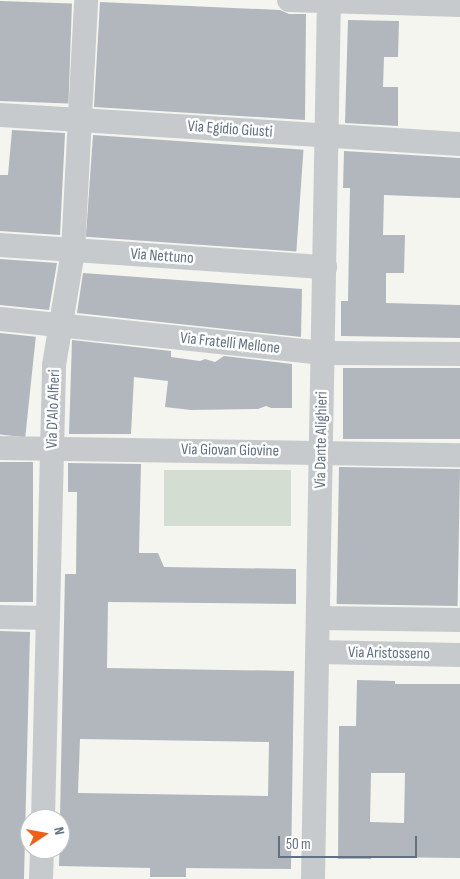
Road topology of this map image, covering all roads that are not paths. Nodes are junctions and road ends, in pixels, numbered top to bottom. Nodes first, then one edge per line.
1 (86, 0) edge
2 (289, 0) edge
3 (329, 1) edge
4 (460, 5) edge
5 (0, 115) edge
6 (80, 120) junction
7 (327, 136) junction
8 (460, 144) edge
9 (0, 245) edge
10 (73, 251) junction
11 (325, 267) junction
12 (0, 319) edge
13 (62, 327) junction
14 (323, 354) junction
15 (460, 354) edge
16 (0, 448) edge
17 (53, 449) junction
18 (322, 452) junction
19 (460, 454) edge
20 (0, 617) edge
21 (48, 618) junction
22 (318, 618) junction
23 (460, 620) edge
24 (318, 652) junction
25 (460, 655) edge
26 (43, 809) edge
27 (42, 859) edge
28 (41, 879) edge
29 (313, 879) edge

1 - 6 street, Via D'Alo Alfieri
2 - 3 street
3 - 4 street
3 - 7 street, Via Dante Alighieri
5 - 6 street, Via Egidio Giusti
6 - 7 street, Via Egidio Giusti
6 - 10 street, Via D'Alo Alfieri
7 - 8 street, Via Egidio Giusti
7 - 11 street, Via Dante Alighieri
9 - 10 street, Via Nettuno
10 - 11 street, Via Nettuno
10 - 13 street, Via D'Alo Alfieri
11 - 14 street, Via Dante Alighieri
12 - 13 street, Via Fratelli Mellone
13 - 14 street, Via Fratelli Mellone
13 - 17 street, Via D'Alo Alfieri
14 - 15 street, Via Fratelli Mellone
14 - 18 street, Via Dante Alighieri
16 - 17 street, Via Giovan Giovine
17 - 18 street, Via Giovan Giovine
17 - 21 street, Via D'Alo Alfieri
18 - 19 street, Via Giovan Giovine
18 - 22 street, Via Dante Alighieri
20 - 21 street
21 - 26 street, Via D'Alo Alfieri
22 - 23 street
22 - 24 street, Via Dante Alighieri
24 - 25 street, Via Aristosseno
24 - 29 street, Via Dante Alighieri
27 - 28 street

